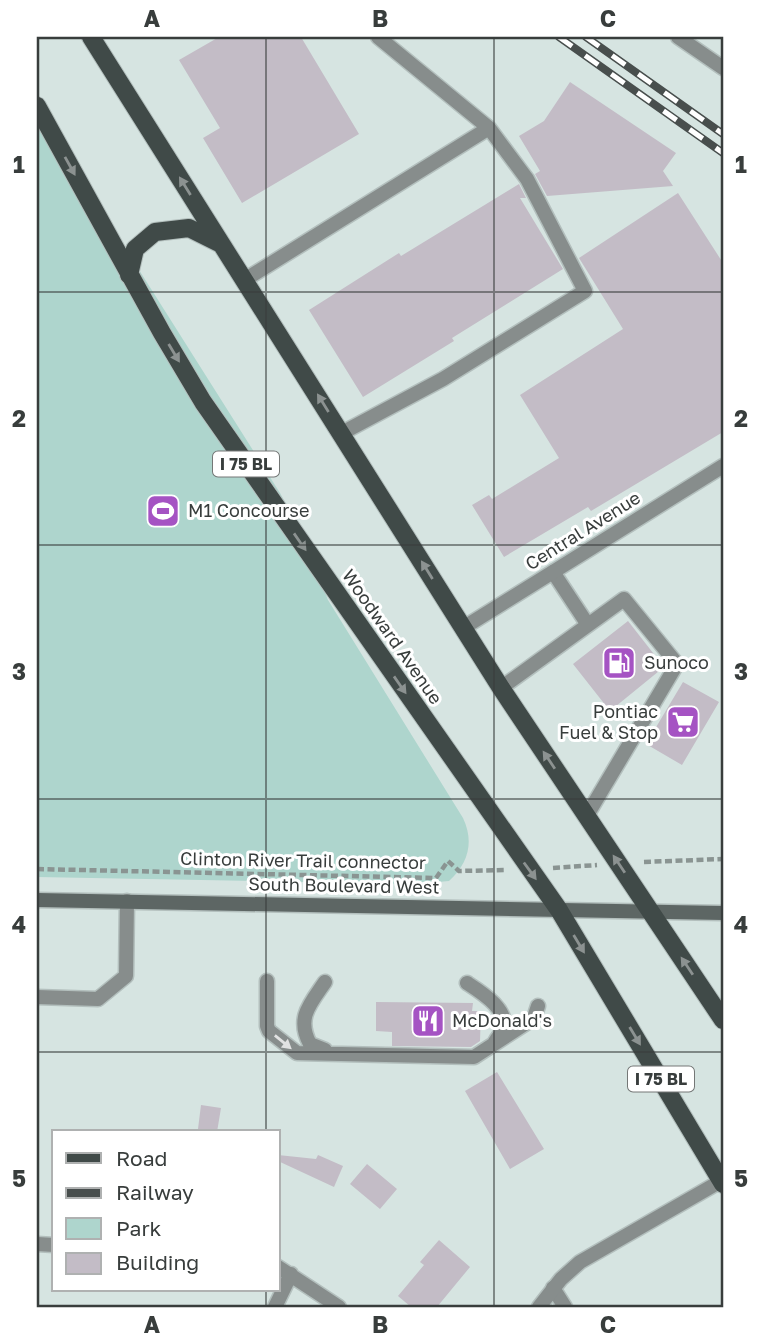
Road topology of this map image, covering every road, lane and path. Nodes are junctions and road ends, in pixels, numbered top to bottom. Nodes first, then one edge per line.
1 (91, 37) edge
2 (378, 37) edge
3 (678, 37) edge
4 (723, 68) edge
5 (37, 106) edge
6 (489, 128) junction
7 (221, 244) junction
8 (130, 275) junction
9 (246, 279) junction
10 (342, 433) junction
11 (723, 466) edge
12 (553, 572) junction
13 (588, 625) junction
14 (463, 628) junction
15 (501, 688) junction
16 (586, 817) junction
17 (723, 859) edge
18 (619, 864) junction
19 (37, 869) edge
20 (529, 869) junction
21 (37, 900) edge
22 (127, 901) junction
23 (559, 910) junction
24 (650, 911) junction
25 (723, 913) edge
26 (267, 981) dead end
27 (326, 982) dead end
28 (467, 983) dead end
29 (37, 997) edge
30 (538, 1006) dead end
31 (723, 1020) edge
32 (493, 1046) junction
33 (340, 1056) junction
34 (723, 1183) edge
35 (285, 1271) edge
36 (553, 1288) junction
37 (280, 1289) edge
38 (339, 1307) edge
39 (539, 1307) edge
40 (565, 1307) edge

7 -> 1 main road
2 - 6 street
3 - 4 street
5 -> 8 main road, Woodward Avenue / I 75 BL
6 - 9 street
6 - 10 street
7 - 8 main road
7 - 9 main road
8 -> 20 main road, Woodward Avenue / I 75 BL
10 -> 9 main road
14 -> 10 main road
11 - 12 street, Central Avenue
12 - 13 street
12 - 14 street, Central Avenue
13 - 15 street
13 - 16 street
14 - 15 main road
16 -> 15 main road
16 - 18 main road
17 - 18 path, Clinton River Trail connector
18 - 20 path, Clinton River Trail connector
18 - 24 main road
19 - 20 path, Clinton River Trail connector
20 -> 23 main road, Woodward Avenue / I 75 BL
21 - 22 street, South Boulevard West
22 - 23 street, South Boulevard West
22 - 29 street
23 - 24 street, South Boulevard West
23 -> 34 main road, Woodward Avenue / I 75 BL
24 - 25 street, South Boulevard West
31 -> 24 main road
26 -> 33 street
27 - 33 street
28 - 32 street
30 - 32 street
32 - 33 street
34 - 36 street
35 - 37 street
35 - 38 street
36 - 39 street
36 - 40 street

